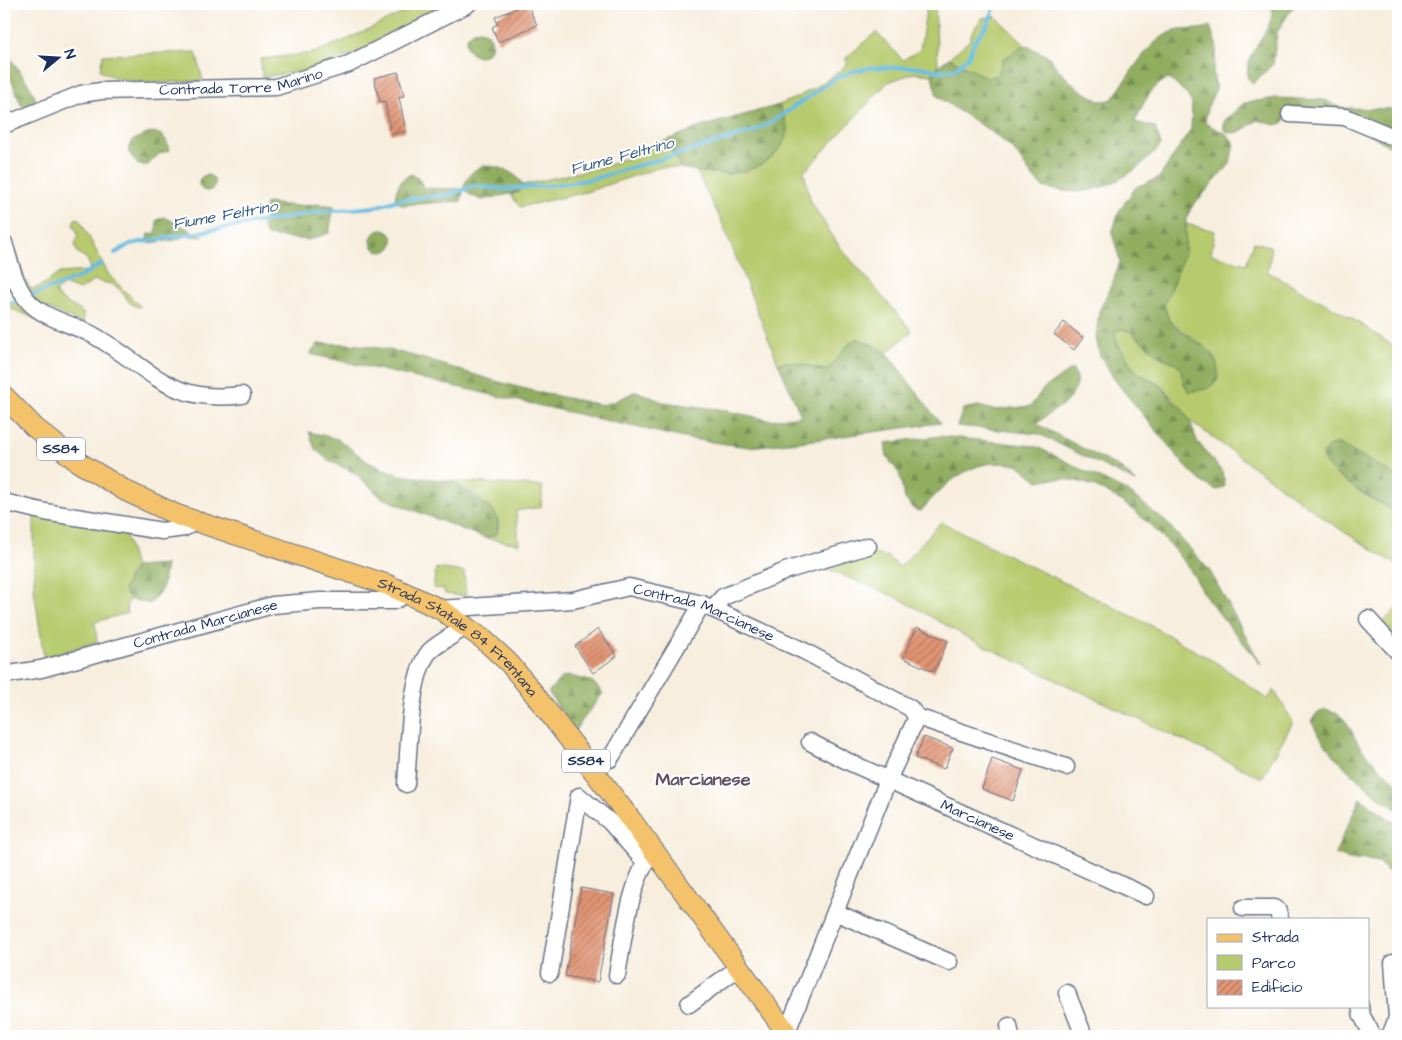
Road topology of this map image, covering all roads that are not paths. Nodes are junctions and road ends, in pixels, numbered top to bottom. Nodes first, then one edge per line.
1 (468, 4) edge
2 (1290, 114) dead end
3 (8, 124) edge
4 (1398, 140) edge
5 (4, 243) edge
6 (242, 395) dead end
7 (4, 396) edge
8 (4, 502) edge
9 (197, 521) junction
10 (868, 546) dead end
11 (407, 594) junction
12 (707, 606) junction
13 (440, 609) junction
14 (1368, 619) dead end
15 (466, 625) junction
16 (1398, 652) edge
17 (4, 675) edge
18 (917, 717) junction
19 (810, 742) dead end
20 (610, 760) dead end
21 (1066, 767) dead end
22 (888, 780) junction
23 (406, 784) dead end
24 (650, 857) junction
25 (1146, 896) dead end
26 (1243, 908) dead end
27 (835, 912) junction
28 (1280, 918) edge
29 (949, 962) dead end
30 (1393, 963) dead end
31 (738, 968) junction
32 (550, 973) dead end
33 (617, 975) dead end
34 (1067, 993) dead end
35 (689, 1004) dead end
36 (1360, 1008) edge
37 (786, 1033) edge
38 (1084, 1036) edge
39 (1373, 1036) edge
40 (1390, 1036) edge

1 - 3 street, Contrada Torre Marino
2 - 4 street
5 - 6 street
7 - 9 main road, Strada Statale 84 Frentana / SS84
8 - 9 street
9 - 11 main road, Strada Statale 84 Frentana / SS84
10 - 12 street
11 - 13 main road, Strada Statale 84 Frentana / SS84
11 - 17 street, Contrada Marcianese
12 - 13 street, Contrada Marcianese
12 - 18 street, Contrada Marcianese
12 - 20 street
13 - 15 main road, Strada Statale 84 Frentana / SS84
14 - 16 street
15 - 23 street
15 - 24 main road, Strada Statale 84 Frentana / SS84
18 - 21 street, Contrada Marcianese
18 - 22 street
19 - 22 street, Marcianese
22 - 25 street, Marcianese
22 - 27 street
24 - 31 main road, Strada Statale 84 Frentana / SS84
24 - 32 street
24 - 33 street
26 - 28 street
27 - 29 street
27 - 37 street
30 - 40 street
31 - 35 street
31 - 37 main road, Strada Statale 84 Frentana / SS84
34 - 38 street
36 - 39 street

